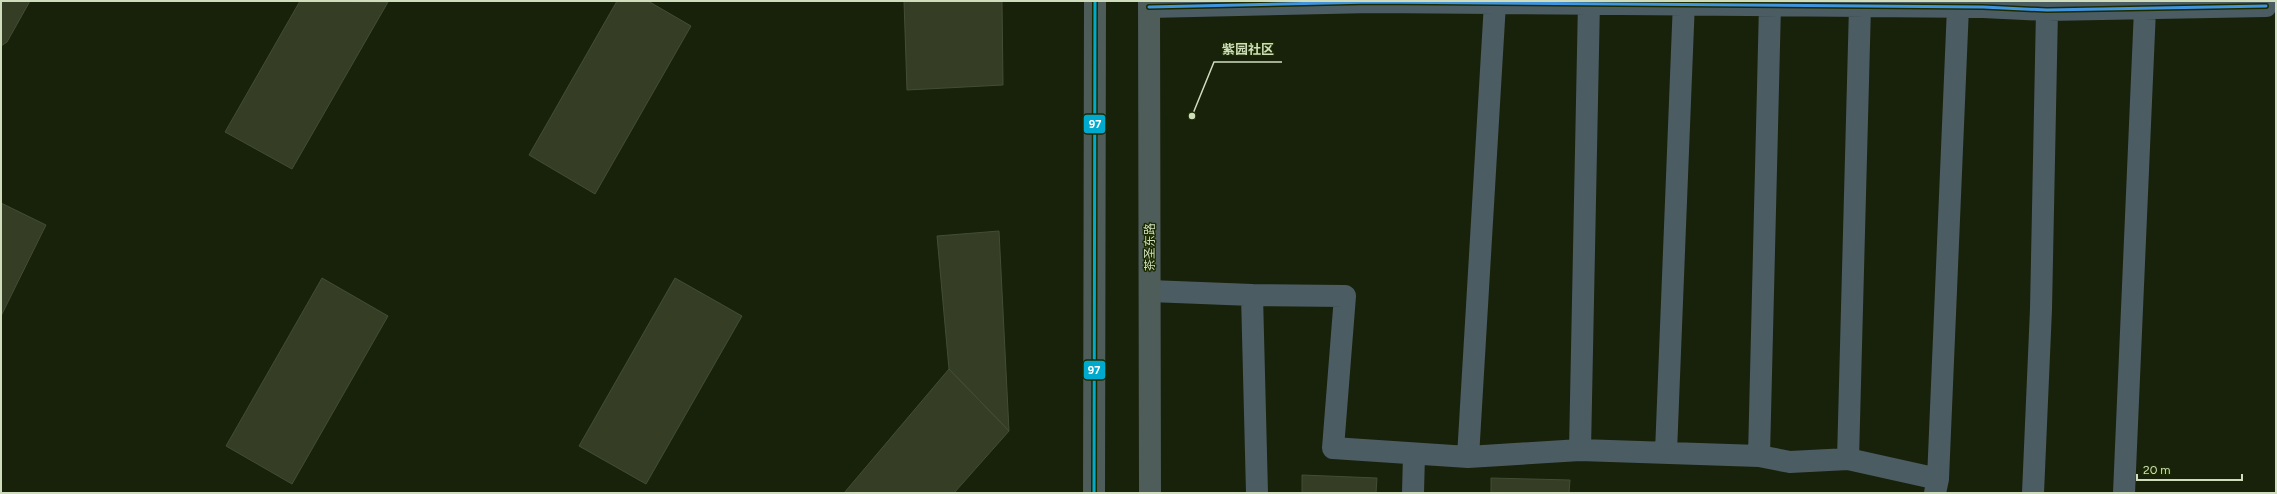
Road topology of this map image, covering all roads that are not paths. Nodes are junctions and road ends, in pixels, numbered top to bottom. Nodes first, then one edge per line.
1 (1094, 1) edge
2 (1444, 2) edge
3 (1589, 2) edge
4 (1495, 3) junction
5 (1684, 3) edge
6 (1149, 4) edge
7 (1770, 5) junction
8 (1860, 6) junction
9 (2266, 6) dead end
10 (1958, 7) junction
11 (2145, 9) junction
12 (2048, 10) junction
13 (1150, 291) junction
14 (1252, 295) junction
15 (1580, 450) junction
16 (1666, 452) junction
17 (1414, 454) junction
18 (1759, 456) junction
19 (1468, 457) junction
20 (1848, 459) junction
21 (1936, 486) edge
22 (1094, 493) edge
23 (1150, 493) edge
24 (1257, 493) edge
25 (1413, 493) edge
26 (2033, 493) edge
27 (2124, 493) edge

1 - 22 main road
2 - 4 street
2 - 6 street
3 - 4 street
3 - 5 street
3 - 15 street
4 - 19 street
5 - 7 street
5 - 16 street
6 - 13 main road, 茶圣东路
7 - 8 street
7 - 18 street
8 - 10 street
8 - 20 street
9 - 11 street
10 - 12 street
10 - 21 street
11 - 12 street
11 - 27 street
12 - 26 street
13 - 14 street
13 - 23 main road, 茶圣东路
14 - 17 street
14 - 24 street
15 - 16 street
15 - 19 street
16 - 18 street
17 - 19 street
17 - 25 street
18 - 20 street
20 - 21 street

